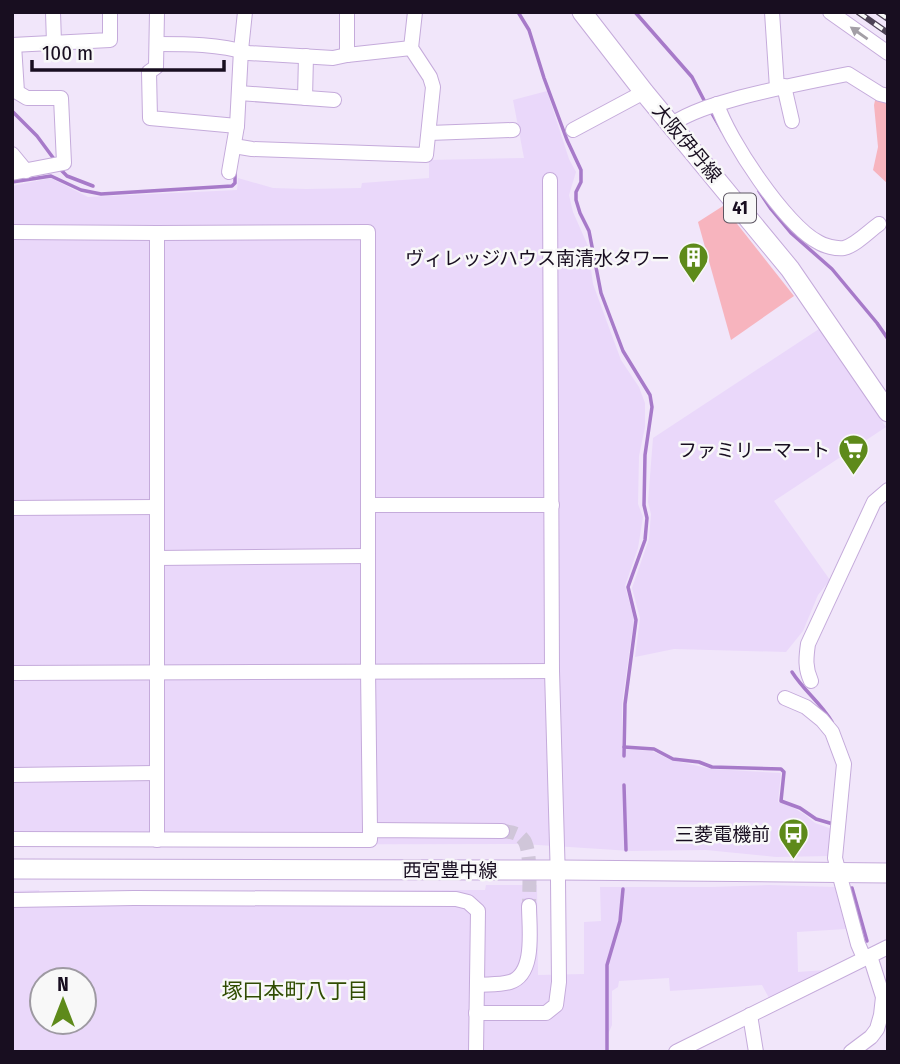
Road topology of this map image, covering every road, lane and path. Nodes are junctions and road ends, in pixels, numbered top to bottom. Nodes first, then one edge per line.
1 (53, 12) edge
2 (110, 12) edge
3 (157, 12) edge
4 (245, 12) edge
5 (347, 12) edge
6 (415, 12) edge
7 (582, 12) edge
8 (772, 12) edge
9 (830, 12) edge
10 (54, 43) junction
11 (157, 44) junction
12 (13, 45) edge
13 (411, 48) junction
14 (244, 52) junction
15 (888, 53) edge
16 (347, 55) junction
17 (306, 56) junction
18 (780, 87) junction
19 (644, 92) junction
20 (242, 93) junction
21 (888, 96) edge
22 (305, 98) junction
23 (334, 100) dead end
24 (717, 104) junction
25 (792, 121) dead end
26 (671, 124) junction
27 (237, 126) junction
28 (513, 130) dead end
29 (573, 130) dead end
30 (429, 133) junction
31 (238, 147) junction
32 (12, 154) edge
33 (19, 172) edge
34 (229, 172) dead end
35 (550, 180) dead end
36 (879, 224) dead end
37 (12, 232) edge
38 (157, 233) junction
39 (888, 412) edge
40 (888, 490) edge
41 (368, 505) junction
42 (552, 505) junction
43 (157, 507) junction
44 (12, 508) edge
45 (368, 556) junction
46 (157, 558) junction
47 (368, 670) junction
48 (157, 671) junction
49 (552, 671) junction
50 (12, 673) edge
51 (811, 681) dead end
52 (785, 698) dead end
53 (156, 773) junction
54 (12, 775) edge
55 (370, 830) junction
56 (502, 831) tunnel mouth
57 (12, 839) edge
58 (157, 840) junction
59 (12, 869) edge
60 (558, 870) junction
61 (839, 872) junction
62 (888, 873) edge
63 (12, 900) edge
64 (529, 906) tunnel mouth
65 (888, 947) edge
66 (867, 957) junction
67 (477, 985) junction
68 (477, 1013) junction
69 (750, 1015) junction
70 (476, 1052) edge
71 (676, 1052) edge
72 (756, 1052) edge
73 (851, 1052) edge

1 - 10 street
2 - 10 street
3 - 11 street
4 - 14 street
5 - 16 street
6 - 13 street
7 - 19 main road, 大阪伊丹線 / 41
8 - 18 street
15 -> 9 street
10 - 12 street
11 - 14 street
11 - 27 street
12 - 33 street
13 - 16 street
13 - 30 street
14 - 17 street
14 - 20 street
16 - 17 street
17 - 22 street
18 - 21 street
18 - 24 street
18 - 25 street
19 - 26 main road, 大阪伊丹線 / 41
19 - 29 street
20 - 22 street
20 - 27 street
22 - 23 street
24 - 26 street
24 - 36 street
26 - 39 main road, 大阪伊丹線 / 41
27 - 31 street
28 - 30 street
30 - 31 street
31 - 34 street
32 - 33 street
35 - 42 street
37 - 38 street
38 - 41 street
38 - 43 street
40 - 51 street
41 - 42 street
41 - 45 street
42 - 49 street
43 - 44 street
43 - 46 street
45 - 46 street
45 - 47 street
46 - 48 street
47 - 48 street
47 - 49 street
47 - 55 street
48 - 50 street
48 - 53 street
49 - 60 street
52 - 61 street
53 - 54 street
53 - 58 street
55 - 56 street
55 - 58 street
57 - 58 street
59 - 60 main road, 西宮豊中線
60 - 61 main road, 西宮豊中線
60 - 68 street
61 - 62 main road, 西宮豊中線
61 - 66 street
63 - 67 street
64 - 67 street
65 - 66 street
66 - 69 street
66 - 73 street
67 - 68 street
68 - 70 street
69 - 71 street
69 - 72 street

